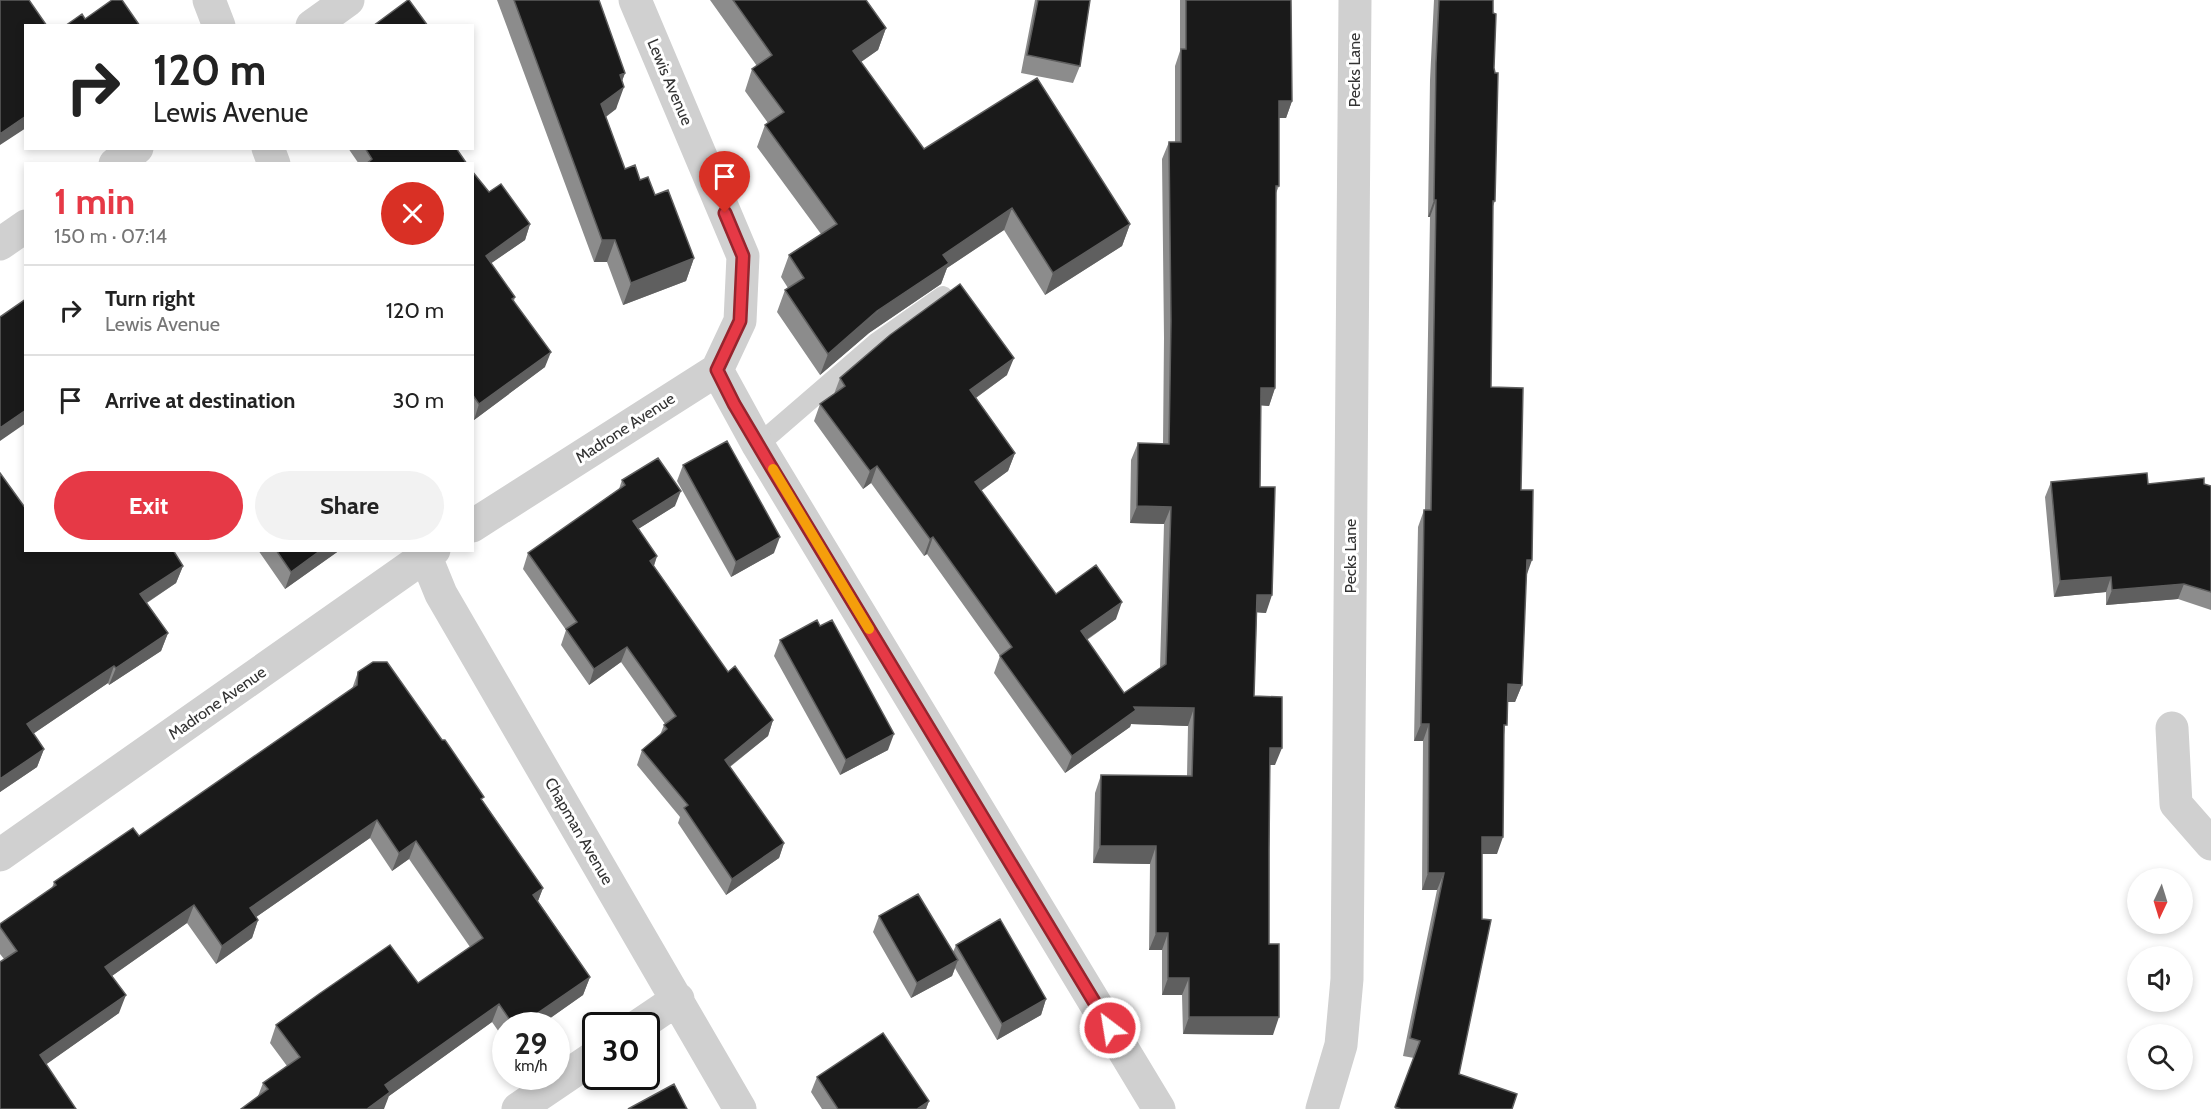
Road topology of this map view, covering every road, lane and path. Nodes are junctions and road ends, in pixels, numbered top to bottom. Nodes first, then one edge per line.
1 (209, 0) edge
2 (348, 0) edge
3 (635, 0) edge
4 (1355, 0) edge
5 (218, 24) edge
6 (315, 24) edge
7 (133, 150) edge
8 (118, 162) edge
9 (24, 227) edge
10 (0, 244) edge
11 (943, 296) edge
12 (717, 370) junction
13 (758, 445) junction
14 (474, 525) edge
15 (427, 552) edge
16 (2172, 728) dead end
17 (2211, 844) edge
18 (0, 855) edge
19 (678, 999) junction
20 (659, 1012) edge
21 (582, 1066) edge
22 (518, 1109) edge
23 (740, 1109) edge
24 (1159, 1109) edge
25 (1322, 1109) edge

1 - 5 street
2 - 6 street
3 - 12 street, Lewis Avenue
4 - 25 street, Pecks Lane
7 - 8 street
9 - 10 street
11 - 13 lane
12 - 13 street
12 - 14 street, Madrone Avenue
13 - 24 street
15 - 18 street, Madrone Avenue
15 - 19 street, Chapman Avenue
16 - 17 street
19 - 20 street
19 - 23 street, Chapman Avenue
21 - 22 street

